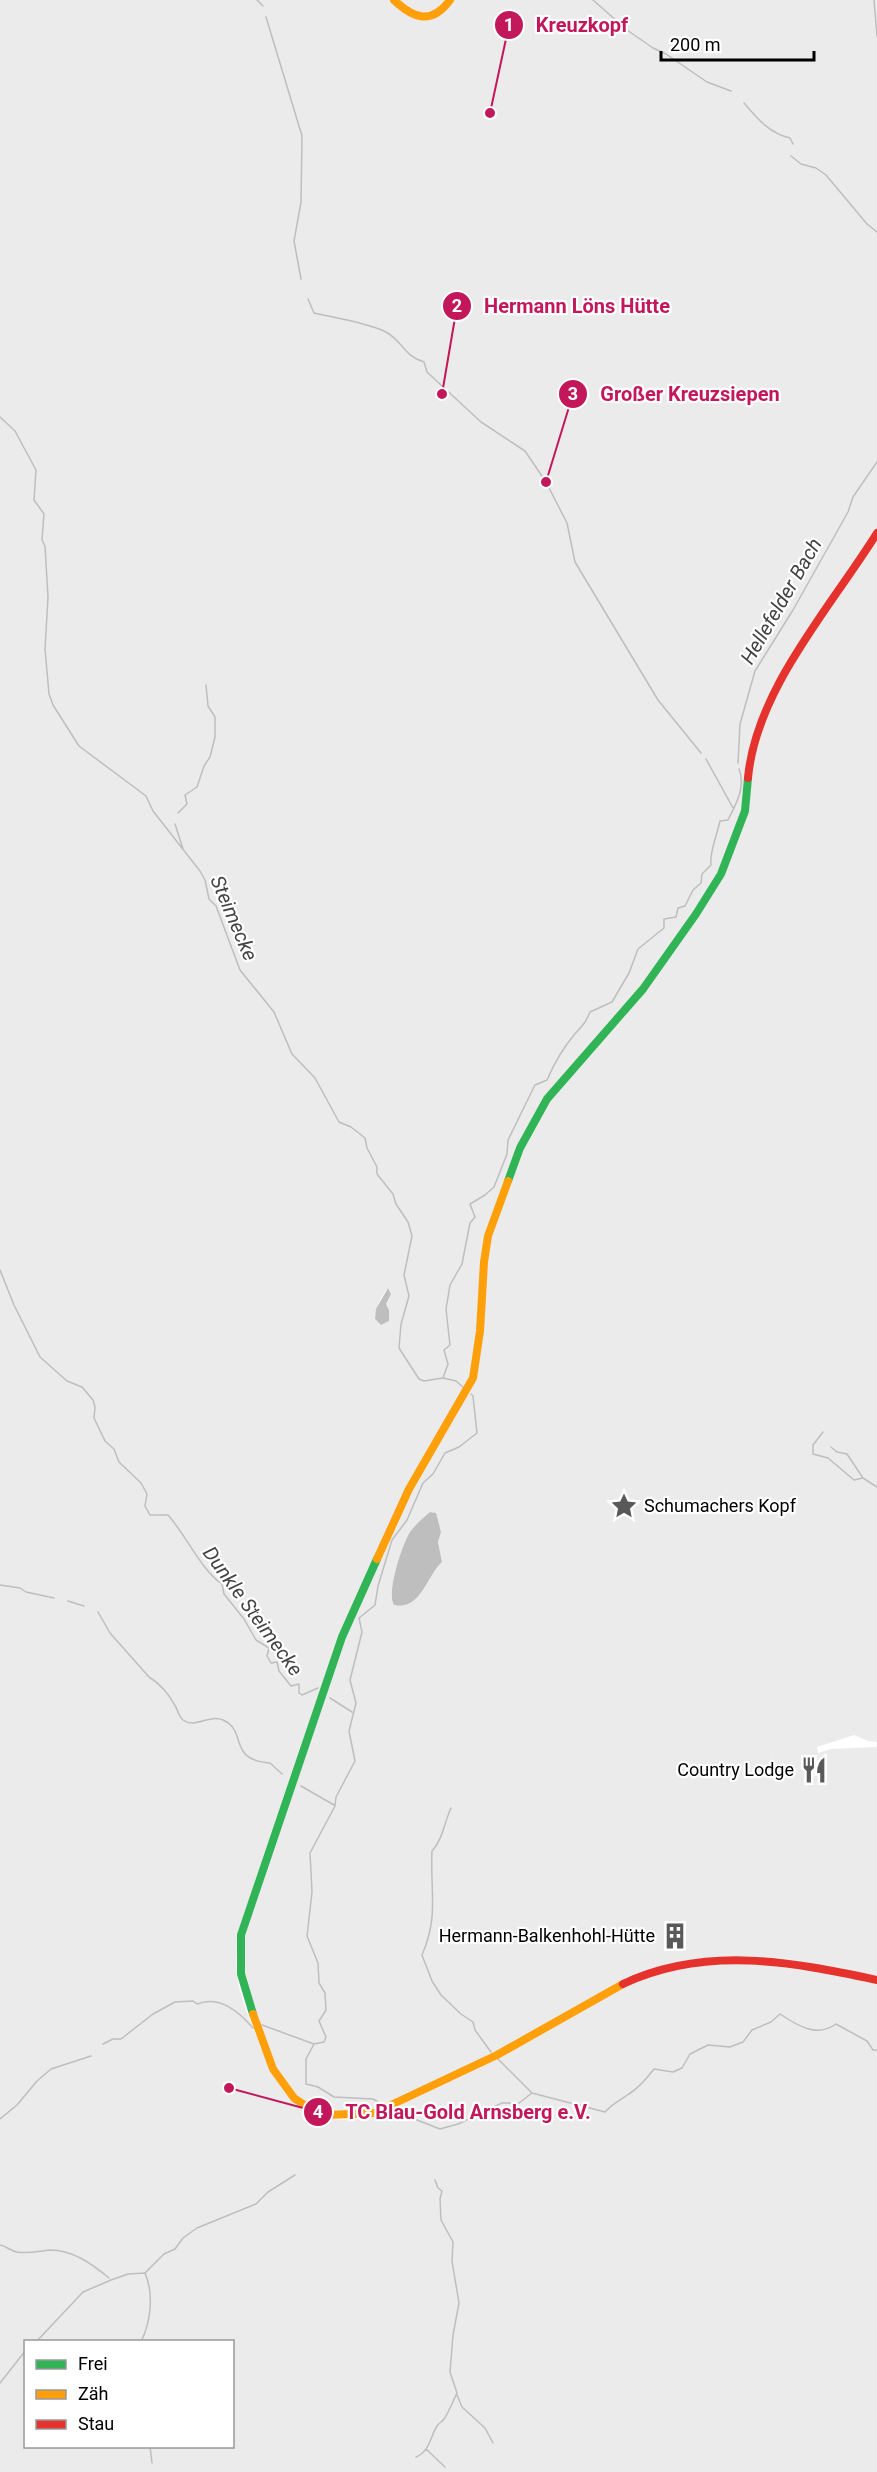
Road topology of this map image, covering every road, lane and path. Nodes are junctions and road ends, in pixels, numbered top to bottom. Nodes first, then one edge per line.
1 (394, 0) edge
2 (450, 0) edge
3 (877, 532) edge
4 (877, 1980) edge

1 - 2 main road
3 - 4 main road

